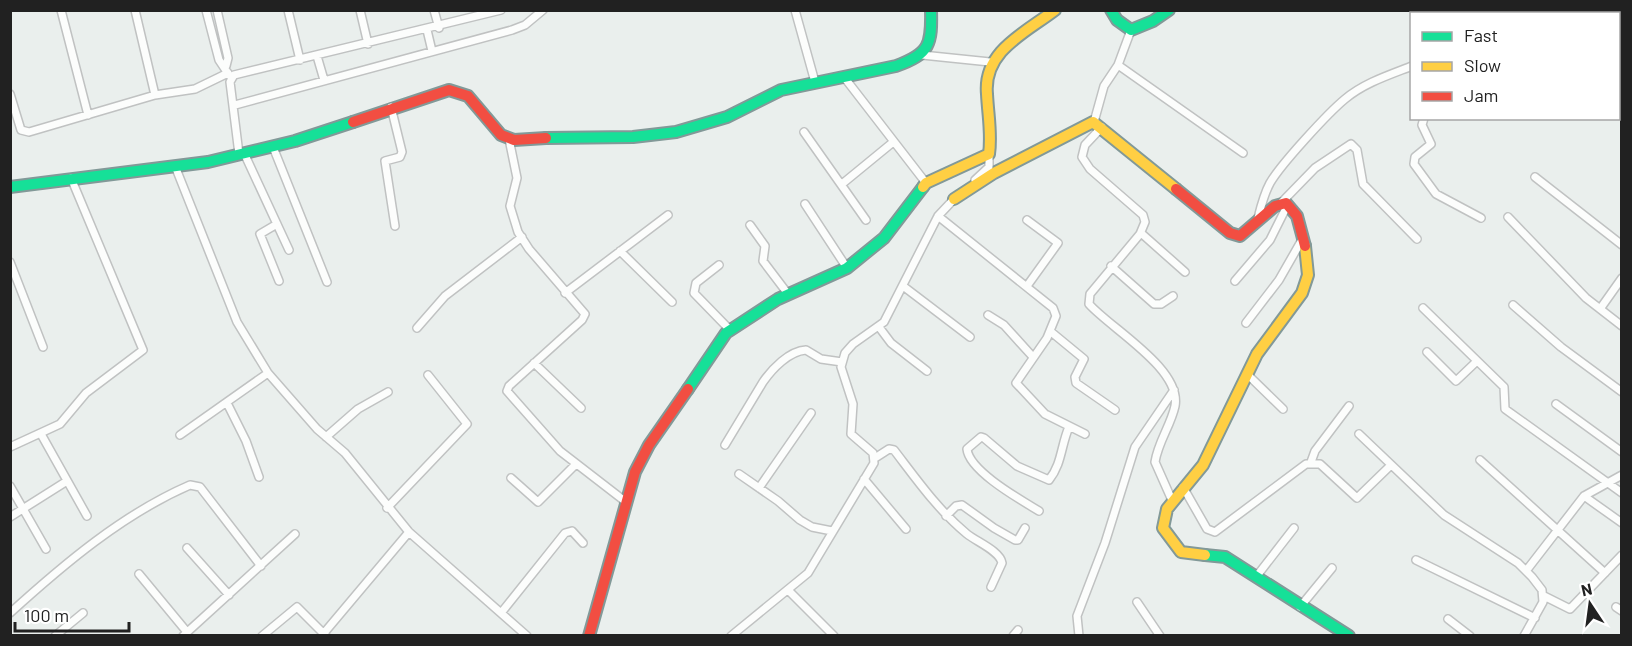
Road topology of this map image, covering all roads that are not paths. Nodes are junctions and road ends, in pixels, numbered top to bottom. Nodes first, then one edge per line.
1 (61, 10) edge
2 (135, 10) edge
3 (206, 10) edge
4 (217, 10) edge
5 (288, 10) edge
6 (360, 10) edge
7 (434, 10) edge
8 (501, 10) edge
9 (543, 10) edge
10 (795, 10) edge
11 (931, 10) edge
12 (1055, 10) edge
13 (1111, 10) edge
14 (1168, 10) edge
15 (490, 12) edge
16 (439, 28) junction
17 (1131, 30) junction
18 (429, 40) junction
19 (368, 44) junction
20 (922, 54) junction
21 (300, 60) junction
22 (318, 60) junction
23 (990, 62) junction
24 (1118, 65) junction
25 (1410, 67) edge
26 (228, 72) junction
27 (844, 77) junction
28 (324, 80) junction
29 (815, 82) junction
30 (10, 94) edge
31 (155, 95) junction
32 (235, 105) junction
33 (391, 107) junction
34 (88, 115) junction
35 (1423, 120) edge
36 (1098, 125) junction
37 (804, 132) dead end
38 (509, 139) junction
39 (892, 143) junction
40 (273, 147) junction
41 (242, 153) junction
42 (1243, 153) dead end
43 (989, 154) junction
44 (175, 166) junction
45 (1535, 177) dead end
46 (71, 178) junction
47 (926, 183) junction
48 (842, 184) junction
49 (10, 187) edge
50 (954, 199) junction
51 (804, 204) dead end
52 (1284, 204) junction
53 (668, 215) dead end
54 (938, 216) junction
55 (1508, 217) dead end
56 (1482, 218) dead end
57 (866, 220) dead end
58 (1027, 220) dead end
59 (1257, 221) junction
60 (277, 224) junction
61 (750, 225) dead end
62 (395, 226) dead end
63 (1141, 233) junction
64 (522, 237) junction
65 (1303, 238) junction
66 (1417, 239) dead end
67 (1622, 245) edge
68 (289, 250) dead end
69 (620, 252) junction
70 (10, 262) edge
71 (718, 265) dead end
72 (1111, 266) junction
73 (847, 268) junction
74 (1185, 272) dead end
75 (1622, 278) edge
76 (279, 281) dead end
77 (1235, 281) dead end
78 (327, 282) dead end
79 (1027, 285) junction
80 (903, 286) junction
81 (565, 293) junction
82 (788, 294) junction
83 (1173, 296) dead end
84 (672, 302) dead end
85 (1513, 305) dead end
86 (1423, 308) dead end
87 (1600, 309) junction
88 (988, 315) dead end
89 (1246, 323) dead end
90 (1622, 326) edge
91 (879, 327) junction
92 (417, 328) dead end
93 (730, 330) junction
94 (1050, 331) junction
95 (970, 336) dead end
96 (43, 346) dead end
97 (1427, 352) dead end
98 (1033, 357) junction
99 (1477, 361) junction
100 (842, 362) junction
101 (534, 363) junction
102 (927, 371) dead end
103 (268, 373) junction
104 (1247, 374) junction
105 (428, 375) dead end
106 (1174, 390) junction
107 (388, 392) dead end
108 (1622, 392) edge
109 (227, 403) junction
110 (1556, 404) dead end
111 (1349, 406) dead end
112 (581, 408) dead end
113 (1282, 409) dead end
114 (1115, 410) dead end
115 (811, 413) dead end
116 (1069, 427) junction
117 (41, 434) junction
118 (1085, 434) dead end
119 (1359, 434) dead end
120 (180, 435) dead end
121 (326, 437) junction
122 (11, 445) edge
123 (725, 445) dead end
124 (1622, 452) edge
125 (875, 458) junction
126 (1480, 460) dead end
127 (1311, 462) junction
128 (576, 464) junction
129 (1391, 465) junction
130 (739, 474) dead end
131 (1622, 474) edge
132 (259, 477) dead end
133 (511, 478) dead end
134 (864, 479) junction
135 (68, 481) junction
136 (1607, 482) junction
137 (10, 486) edge
138 (1183, 487) junction
139 (759, 488) junction
140 (1622, 493) edge
141 (1584, 496) junction
142 (1171, 498) junction
143 (626, 502) junction
144 (387, 508) junction
145 (23, 509) junction
146 (1039, 512) dead end
147 (87, 516) dead end
148 (946, 516) junction
149 (10, 517) edge
150 (1622, 524) edge
151 (1025, 528) dead end
152 (1294, 528) dead end
153 (906, 529) dead end
154 (1556, 529) junction
155 (832, 531) junction
156 (409, 532) junction
157 (295, 534) dead end
158 (583, 543) dead end
159 (187, 548) dead end
160 (46, 549) dead end
161 (1622, 555) edge
162 (1416, 560) dead end
163 (261, 566) junction
164 (1332, 568) dead end
165 (1526, 571) junction
166 (1605, 573) junction
167 (139, 574) dead end
168 (1256, 576) junction
169 (991, 587) dead end
170 (788, 590) junction
171 (229, 595) junction
172 (1544, 596) junction
173 (1137, 602) dead end
174 (1300, 606) junction
175 (10, 613) edge
176 (83, 613) dead end
177 (501, 613) junction
178 (1535, 618) junction
179 (1448, 619) dead end
180 (185, 634) edge
181 (325, 634) edge
182 (734, 635) edge
183 (55, 636) edge
184 (262, 636) edge
185 (527, 636) edge
186 (589, 636) edge
187 (834, 636) edge
188 (1079, 636) edge
189 (1160, 636) edge
190 (1348, 636) edge
191 (1470, 636) edge
192 (1524, 636) edge

1 - 34 street
2 - 31 street
3 - 26 street
4 - 26 street
5 - 21 street
6 - 19 street
7 - 16 street
8 - 15 street
9 - 18 street
10 - 29 street
11 - 20 street
12 - 23 street
13 - 17 street
14 - 17 street
15 - 16 street
16 - 18 street
17 - 24 street
18 - 19 street
18 - 28 street
19 - 22 street
20 - 23 street
20 - 27 street
21 - 22 street
21 - 26 street
22 - 28 street
23 - 43 street
24 - 36 street
24 - 42 street
25 - 59 street
26 - 31 street
26 - 32 street
27 - 29 street
27 - 39 street
28 - 32 street
29 - 38 street
30 - 34 street
31 - 34 street
32 - 41 street
33 - 38 street
33 - 40 street
33 - 62 street
35 - 56 street
36 - 50 street
36 - 59 street
36 - 63 street
37 - 48 street
38 - 64 street
39 - 47 street
39 - 48 street
40 - 41 street
40 - 78 street
41 - 44 street
41 - 60 street
43 - 47 street
43 - 50 street
44 - 46 street
44 - 103 street
45 - 67 street
46 - 49 street
46 - 117 street
47 - 73 street
48 - 57 street
50 - 54 street
51 - 73 street
52 - 59 street
52 - 65 street
52 - 66 street
52 - 77 street
53 - 69 street
54 - 79 street
54 - 80 street
55 - 87 street
58 - 79 street
60 - 68 street
60 - 76 street
61 - 82 street
63 - 72 street
63 - 74 street
64 - 81 street
64 - 92 street
65 - 89 street
65 - 104 street
69 - 81 street
69 - 84 street
70 - 96 street
71 - 93 street
72 - 83 street
72 - 106 street
73 - 82 street
75 - 87 street
79 - 94 street
80 - 91 street
80 - 95 street
81 - 101 street
82 - 93 street
85 - 108 street
86 - 99 street
87 - 90 street
88 - 98 street
91 - 100 street
91 - 102 street
93 - 143 street
94 - 98 street
94 - 114 street
97 - 99 street
98 - 116 street
99 - 136 street
100 - 123 street
100 - 125 street
101 - 112 street
101 - 128 street
103 - 109 street
103 - 121 street
104 - 113 street
104 - 138 street
105 - 144 street
106 - 142 street
106 - 188 street
107 - 121 street
109 - 120 street
109 - 132 street
110 - 124 street
111 - 127 street
115 - 139 street
116 - 118 street
116 - 146 street
117 - 122 street
117 - 135 street
119 - 129 street
121 - 144 street
125 - 134 street
125 - 148 street
126 - 154 street
127 - 129 street
127 - 138 street
128 - 133 street
128 - 143 street
129 - 165 street
130 - 139 street
131 - 136 street
134 - 153 street
134 - 155 street
135 - 145 street
135 - 147 street
136 - 140 street
136 - 141 street
137 - 145 street
138 - 142 street
139 - 155 street
141 - 150 street
141 - 154 street
142 - 168 street
143 - 186 street
144 - 156 street
145 - 149 street
145 - 160 street
148 - 151 street
148 - 169 street
152 - 168 street
154 - 165 street
154 - 166 street
155 - 170 street
156 - 177 street
156 - 181 street
157 - 163 street
158 - 177 street
159 - 171 street
161 - 166 street
162 - 178 street
163 - 171 street
163 - 175 street
164 - 174 street
165 - 172 street
166 - 172 street
167 - 180 street
168 - 174 street
170 - 182 street
170 - 187 street
171 - 180 street
172 - 178 street
173 - 189 street
174 - 190 street
176 - 183 street
177 - 185 street
178 - 192 street
179 - 191 street
181 - 184 street

